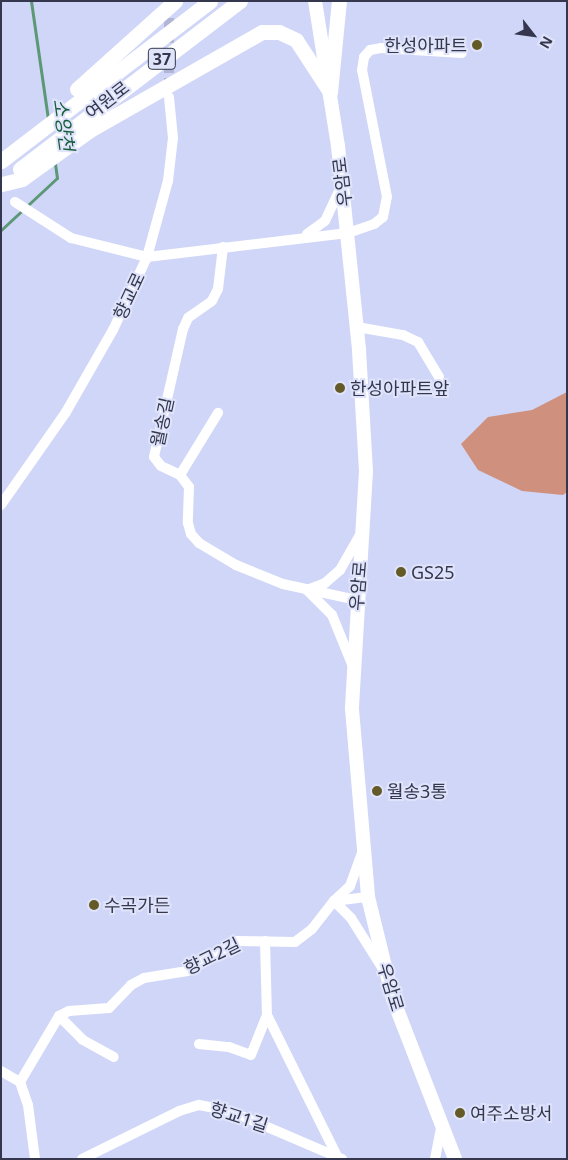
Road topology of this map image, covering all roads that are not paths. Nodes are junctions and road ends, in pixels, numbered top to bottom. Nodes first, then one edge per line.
1 (175, 1) edge
2 (210, 1) edge
3 (240, 1) edge
4 (315, 1) edge
5 (339, 1) edge
6 (462, 53) dead end
7 (330, 92) junction
8 (78, 94) junction
9 (169, 98) tunnel mouth
10 (87, 124) junction
11 (1, 160) edge
12 (2, 184) edge
13 (342, 184) junction
14 (15, 202) dead end
15 (348, 233) junction
16 (298, 237) junction
17 (223, 247) junction
18 (147, 257) junction
19 (357, 327) junction
20 (439, 378) dead end
21 (218, 412) dead end
22 (180, 475) junction
23 (1, 505) edge
24 (363, 527) junction
25 (307, 590) junction
26 (357, 600) junction
27 (353, 666) junction
28 (363, 847) junction
29 (368, 896) junction
30 (334, 901) junction
31 (265, 941) junction
32 (384, 970) junction
33 (267, 1015) junction
34 (59, 1016) junction
35 (199, 1044) dead end
36 (114, 1057) dead end
37 (1, 1071) edge
38 (20, 1082) junction
39 (442, 1122) junction
40 (339, 1158) edge
41 (35, 1159) edge
42 (82, 1159) edge
43 (435, 1159) edge
44 (456, 1159) edge

1 - 8 highway
2 - 8 highway, 여원로 / 37
3 - 10 highway, 여원로 / 37
4 - 7 main road, 우암로
5 - 7 highway
6 - 15 street, 향교로
7 - 10 highway
7 - 13 main road, 우암로
8 - 11 highway
9 - 18 street
10 - 12 highway, 여원로 / 37
13 - 15 main road, 우암로
13 - 16 street
14 - 18 street
15 - 16 street, 향교로
15 - 19 main road, 우암로
16 - 17 street, 향교로
17 - 18 street, 향교로
17 - 22 street, 월송길
18 - 23 street, 향교로
19 - 20 street
19 - 24 main road, 우암로
21 - 22 street
22 - 25 street
24 - 25 street
24 - 26 main road, 우암로
25 - 26 street
25 - 27 street
26 - 27 main road, 우암로
27 - 28 main road, 우암로
28 - 29 main road, 우암로
28 - 30 street, 향교2길
29 - 30 street
29 - 32 main road, 우암로
30 - 31 street, 향교2길
30 - 32 street
31 - 33 street
31 - 34 street, 향교2길
32 - 39 main road, 우암로
33 - 35 street
33 - 40 street
34 - 36 street
34 - 38 street
37 - 38 street
38 - 41 street
39 - 43 street
39 - 44 main road, 우암로
40 - 42 street, 향교1길

